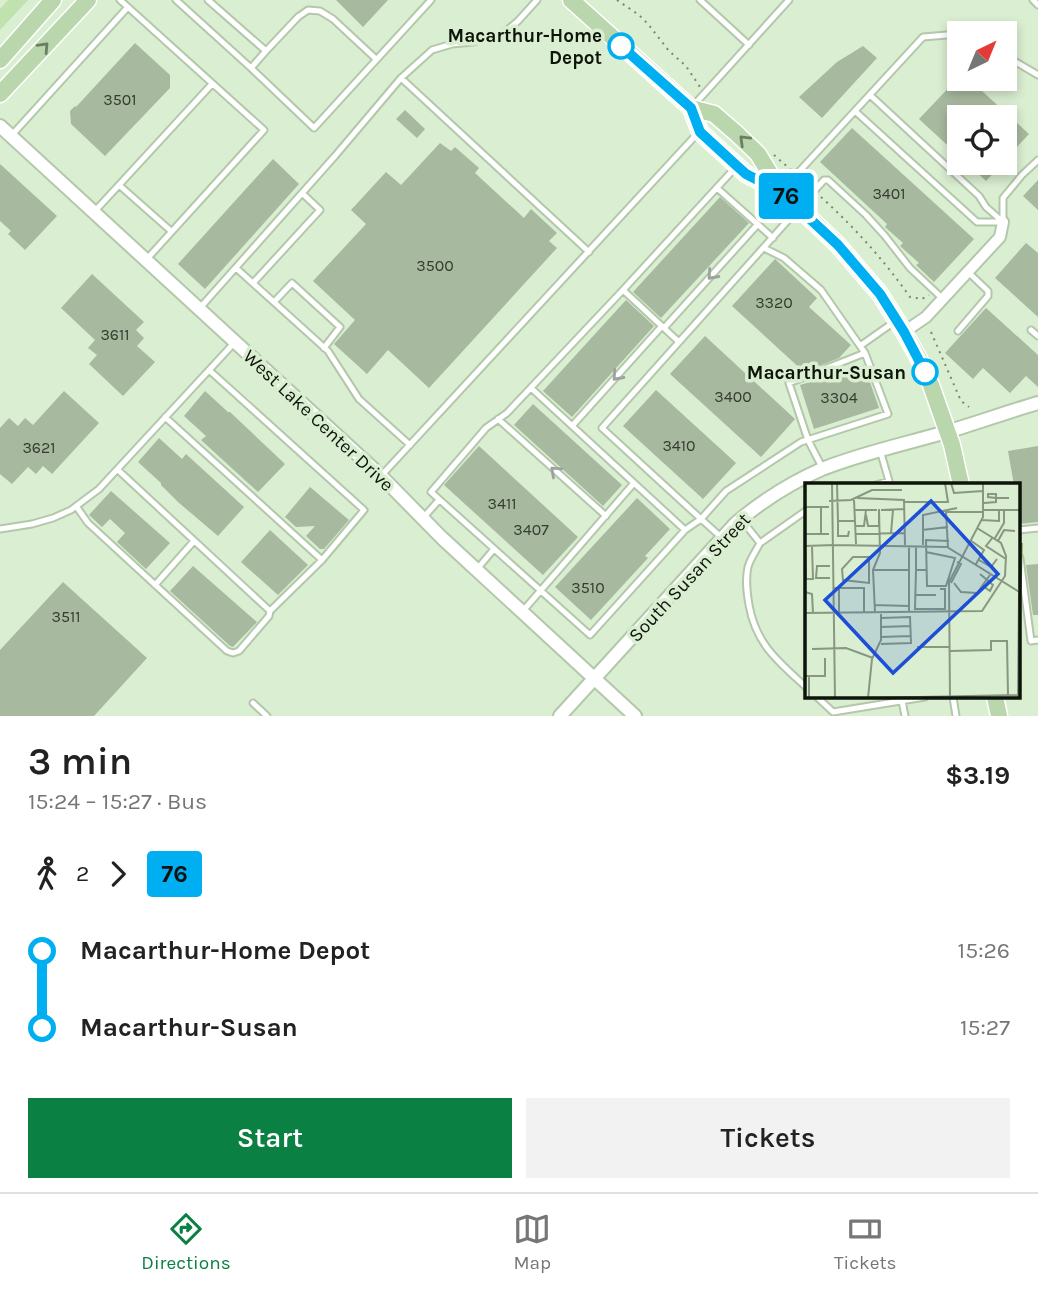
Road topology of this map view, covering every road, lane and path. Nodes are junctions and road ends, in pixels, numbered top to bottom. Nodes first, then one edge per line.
1 (53, 0) edge
2 (88, 0) edge
3 (120, 0) edge
4 (176, 0) edge
5 (208, 0) edge
6 (431, 0) edge
7 (537, 0) edge
8 (571, 0) edge
9 (617, 0) edge
10 (700, 0) edge
11 (779, 0) edge
12 (1033, 0) edge
13 (787, 3) edge
14 (1038, 5) edge
15 (128, 7) junction
16 (947, 34) edge
17 (749, 45) junction
18 (266, 51) junction
19 (376, 59) junction
20 (0, 60) edge
21 (1017, 63) edge
22 (251, 68) junction
23 (1038, 75) edge
24 (401, 78) junction
25 (212, 83) junction
26 (699, 86) dead end
27 (0, 94) edge
28 (870, 95) junction
29 (691, 108) junction
30 (855, 111) junction
31 (0, 126) edge
32 (700, 132) junction
33 (11, 136) junction
34 (1038, 160) edge
35 (737, 166) junction
36 (119, 185) junction
37 (718, 188) junction
38 (781, 192) junction
39 (302, 193) junction
40 (799, 208) junction
41 (93, 212) junction
42 (1003, 222) junction
43 (758, 224) junction
44 (172, 231) junction
45 (773, 238) junction
46 (764, 248) junction
47 (589, 252) junction
48 (146, 260) junction
49 (236, 268) junction
50 (968, 272) junction
51 (253, 283) junction
52 (623, 290) junction
53 (934, 291) junction
54 (912, 298) dead end
55 (943, 299) junction
56 (274, 302) junction
57 (199, 309) junction
58 (900, 326) junction
59 (663, 327) junction
60 (1031, 330) dead end
61 (958, 331) dead end
62 (931, 332) dead end
63 (1038, 336) edge
64 (235, 342) junction
65 (679, 342) junction
66 (860, 346) junction
67 (324, 348) junction
68 (865, 353) junction
69 (209, 370) junction
70 (531, 388) junction
71 (1038, 403) edge
72 (969, 407) dead end
73 (166, 417) junction
74 (498, 419) junction
75 (572, 426) junction
76 (947, 432) junction
77 (808, 440) junction
78 (410, 445) junction
79 (880, 450) junction
80 (823, 469) junction
81 (118, 470) junction
82 (381, 476) junction
83 (634, 483) junction
84 (882, 483) edge
85 (960, 483) edge
86 (439, 500) junction
87 (76, 506) junction
88 (805, 511) edge
89 (606, 516) junction
90 (422, 518) junction
91 (701, 519) junction
92 (740, 519) junction
93 (1038, 528) edge
94 (0, 529) edge
95 (685, 530) junction
96 (1020, 530) edge
97 (722, 537) junction
98 (194, 541) junction
99 (760, 543) junction
100 (494, 550) junction
101 (1020, 558) edge
102 (322, 560) junction
103 (476, 570) junction
104 (155, 585) junction
105 (541, 592) junction
106 (270, 611) junction
107 (522, 612) junction
108 (1038, 640) edge
109 (594, 679) junction
110 (805, 686) edge
111 (818, 698) edge
112 (919, 698) edge
113 (953, 698) edge
114 (995, 698) edge
115 (902, 701) junction
116 (253, 703) dead end
117 (267, 716) edge
118 (560, 716) edge
119 (635, 716) edge
120 (905, 716) edge
121 (956, 716) edge
122 (999, 716) edge

1 - 20 main road
27 -> 2 main road
3 - 15 lane
4 - 22 lane
5 - 18 lane
6 - 19 lane
7 - 24 lane
8 - 29 main road
9 - 26 path
10 - 17 lane
11 - 13 lane
12 - 14 lane
13 - 17 lane
15 - 25 lane
15 - 33 lane
16 - 28 lane
17 - 29 lane
18 - 19 lane
18 - 22 lane
19 - 22 lane
21 - 23 lane
24 - 39 lane
24 - 47 lane
25 - 36 lane
25 - 44 lane
28 - 30 lane
28 - 42 lane
29 - 32 main road
38 -> 29 main road
30 - 38 lane
30 - 42 lane
31 - 33 street, West Lake Center Drive
32 - 35 main road
32 - 47 lane
33 - 41 street, West Lake Center Drive
34 - 42 lane
35 - 37 lane
35 - 38 main road
36 - 41 lane
36 - 44 lane
37 - 43 lane
37 - 52 lane
38 - 40 main road
39 - 49 lane
39 - 51 lane
40 - 45 lane
40 - 53 lane
40 - 58 main road
41 - 48 street, West Lake Center Drive
42 - 50 street
43 - 45 lane
43 -> 59 lane
44 - 48 lane
45 - 46 lane
46 - 65 lane
46 - 66 lane
47 - 78 lane
48 - 57 street, West Lake Center Drive
49 - 51 lane
49 - 57 lane
50 - 55 street
50 - 61 lane
51 - 56 lane
52 - 59 lane
52 - 70 lane
53 - 54 path
53 - 55 lane
55 - 58 street
56 - 67 lane
56 - 67 lane
57 - 64 street, West Lake Center Drive
58 - 66 lane
58 - 76 main road
59 - 65 lane
59 -> 75 lane
60 - 63 lane
62 - 72 path
64 - 69 lane
64 - 82 street, West Lake Center Drive
65 - 91 lane
66 - 68 lane
67 - 78 lane
68 - 77 lane
68 - 77 lane
69 - 73 lane
69 - 102 lane
70 - 74 lane
70 - 75 lane
71 - 76 street, South Susan Street
73 - 81 lane
73 - 102 lane
74 - 86 lane
89 -> 74 lane
75 - 83 lane
76 - 79 street, South Susan Street
76 - 85 main road
77 - 80 lane
77 - 91 lane
78 - 82 lane
79 - 80 street, South Susan Street
79 - 84 lane
80 - 92 street, South Susan Street
81 - 87 lane
81 - 98 lane
82 - 90 street, West Lake Center Drive
83 - 89 lane
83 - 95 lane
86 - 90 lane
86 - 100 lane
87 - 94 lane
87 - 104 lane
88 - 99 lane
89 - 105 lane
90 - 103 street, West Lake Center Drive
91 - 95 lane
91 - 97 lane
92 - 97 street, South Susan Street
92 - 99 lane
93 - 96 lane
95 - 105 lane
97 - 109 street, South Susan Street
98 - 104 lane
98 - 106 lane
99 - 110 lane
100 - 103 lane
100 - 105 lane
101 - 108 lane
102 - 106 lane
103 - 107 street, West Lake Center Drive
104 - 106 lane
105 - 107 lane
107 - 109 street, West Lake Center Drive
109 - 118 street, South Susan Street
109 - 119 street, West Lake Center Drive
111 - 115 lane
112 - 115 lane
113 - 121 lane
114 - 122 main road
115 - 120 lane
116 - 117 lane

